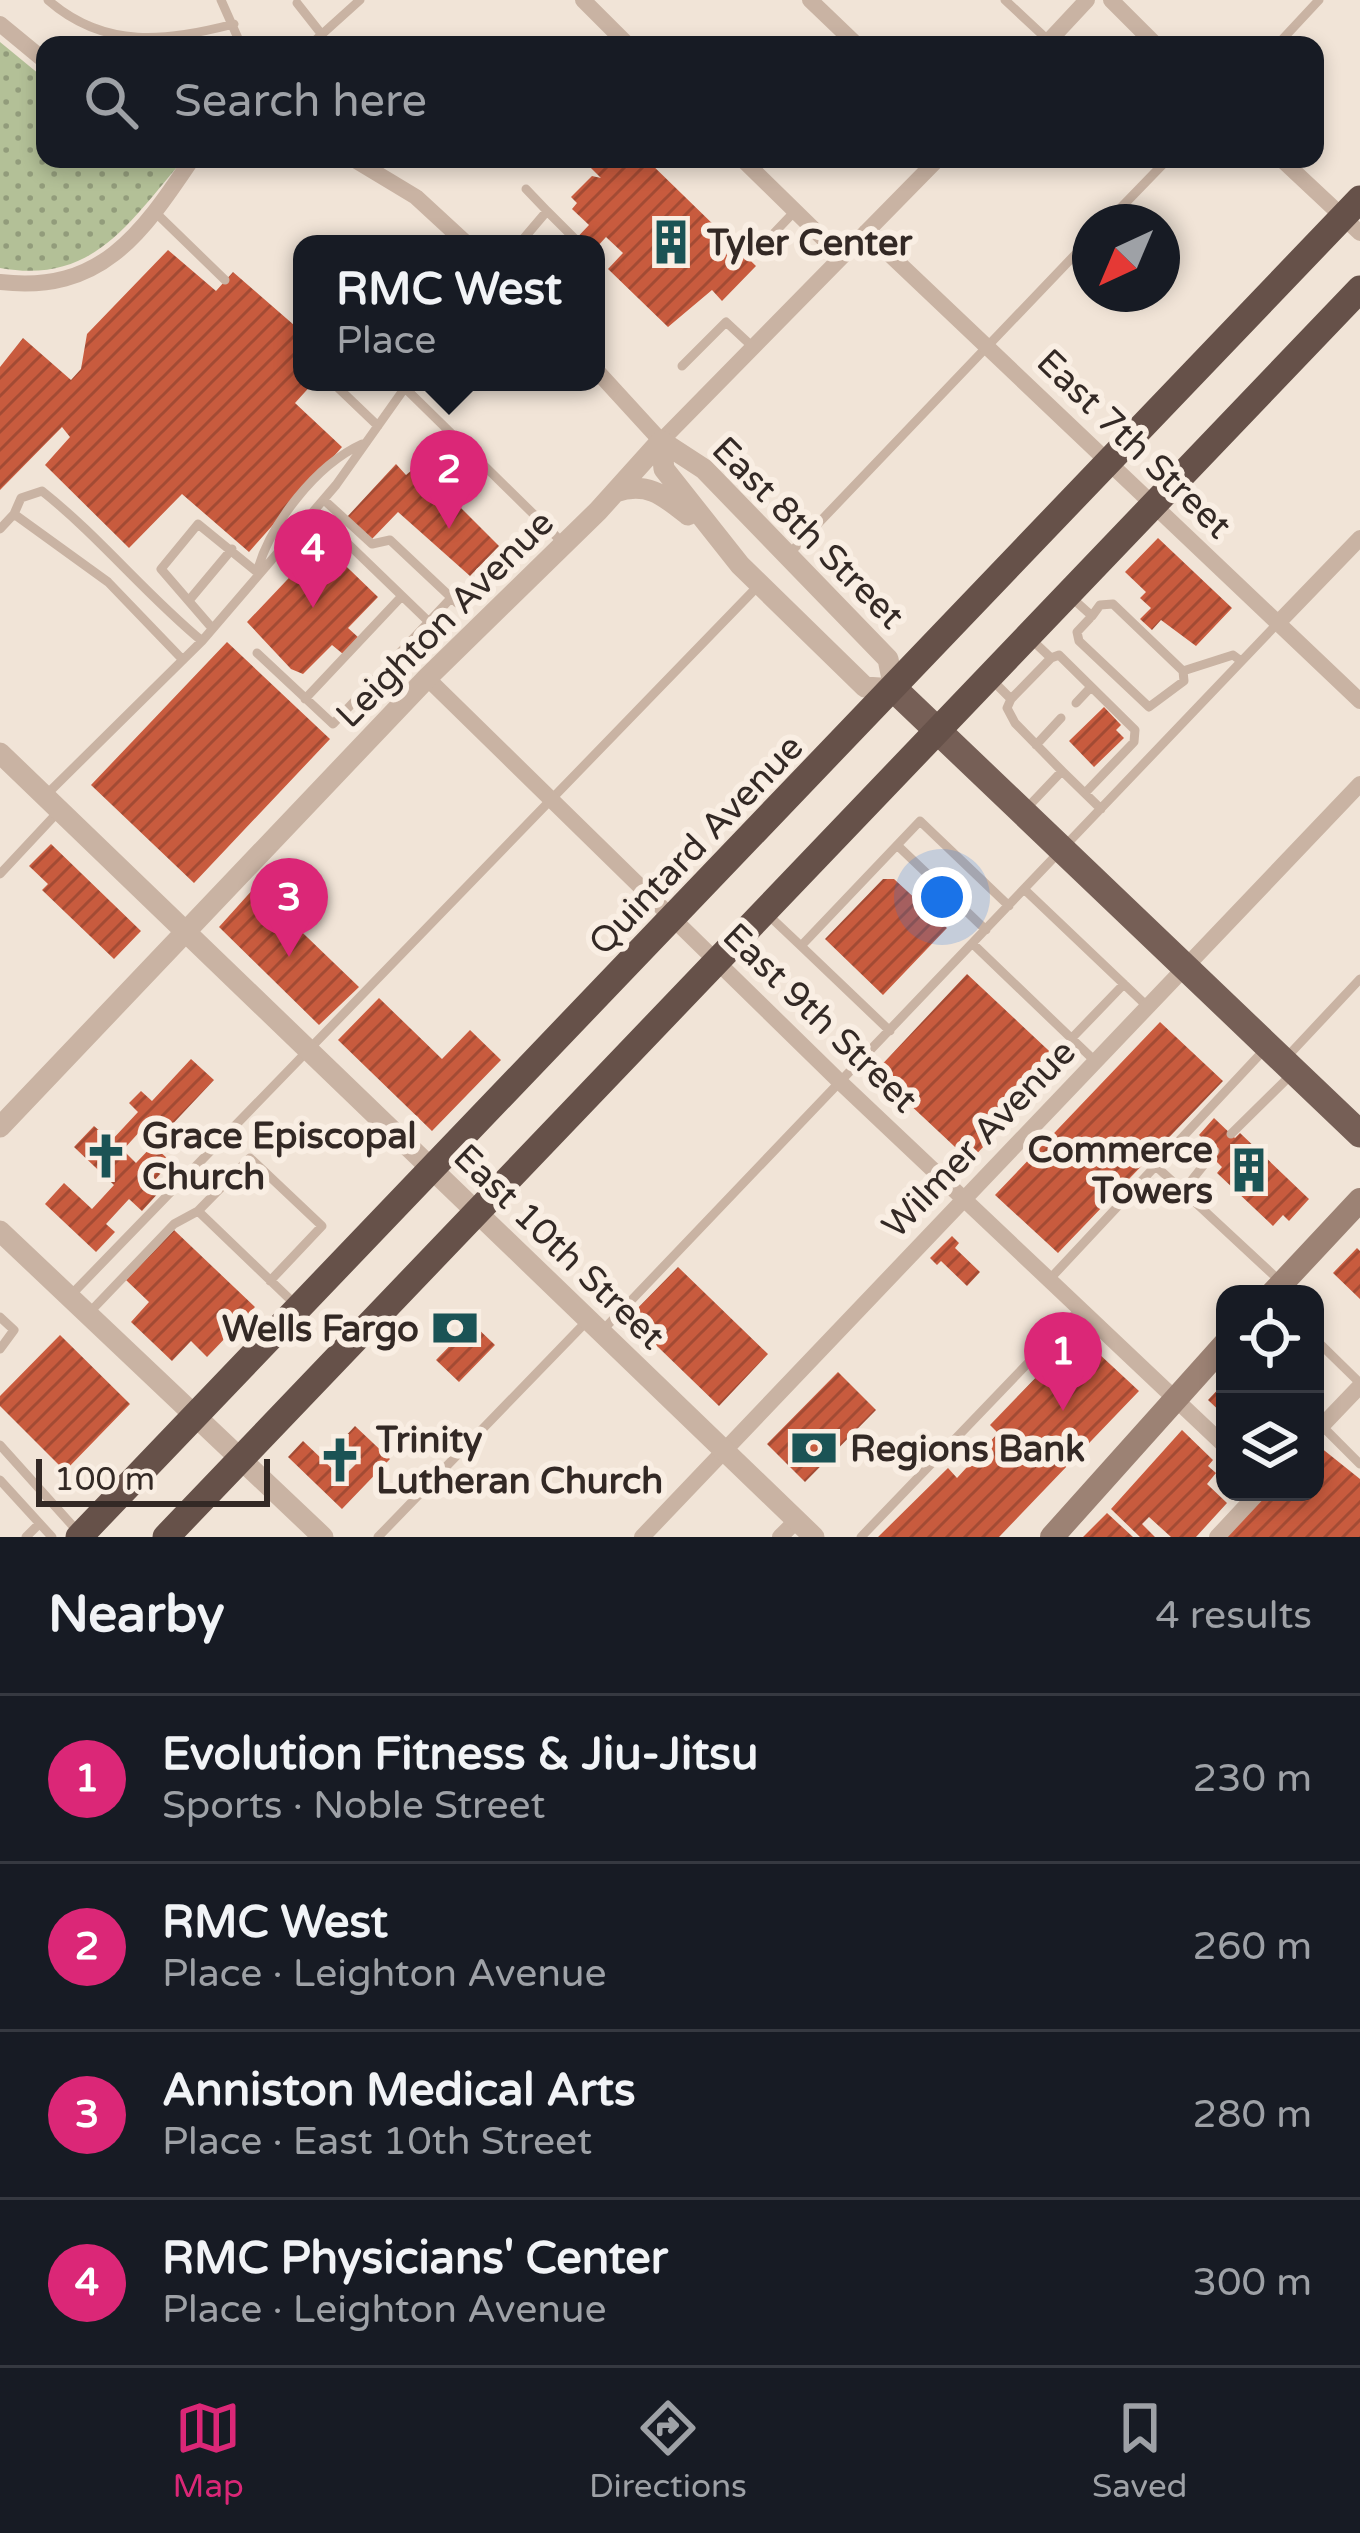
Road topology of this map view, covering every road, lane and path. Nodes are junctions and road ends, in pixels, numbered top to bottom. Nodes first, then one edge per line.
1 (48, 0) edge
2 (221, 0) edge
3 (360, 0) edge
4 (810, 0) edge
5 (1005, 0) edge
6 (1087, 0) edge
7 (1111, 0) edge
8 (1319, 0) edge
9 (297, 3) edge
10 (594, 3) edge
11 (0, 24) edge
12 (234, 24) junction
13 (130, 36) edge
14 (175, 36) edge
15 (238, 36) edge
16 (323, 36) joint
17 (621, 36) edge
18 (847, 36) edge
19 (1040, 36) edge
20 (1054, 36) edge
21 (1147, 36) edge
22 (1285, 36) edge
23 (36, 54) edge
24 (186, 168) edge
25 (368, 168) edge
26 (751, 168) edge
27 (929, 168) edge
28 (1159, 168) edge
29 (1293, 168) edge
30 (526, 189) dead end
31 (1124, 204) edge
32 (795, 211) junction
33 (156, 212) junction
34 (548, 212) junction
35 (1354, 216) edge
36 (530, 232) junction
37 (866, 232) junction
38 (457, 235) edge
39 (527, 235) edge
40 (533, 235) edge
41 (571, 235) edge
42 (756, 252) dead end
43 (841, 256) junction
44 (1072, 258) edge
45 (225, 280) dead end
46 (0, 282) edge
47 (1360, 289) edge
48 (986, 346) junction
49 (755, 349) junction
50 (682, 366) dead end
51 (605, 380) edge
52 (341, 391) edge
53 (403, 391) edge
54 (413, 391) edge
55 (378, 426) junction
56 (661, 441) junction
57 (367, 442) junction
58 (1108, 462) junction
59 (615, 492) junction
60 (324, 500) junction
61 (1152, 504) junction
62 (314, 511) junction
63 (14, 514) junction
64 (538, 520) junction
65 (0, 529) edge
66 (1360, 538) edge
67 (719, 539) junction
68 (564, 544) junction
69 (232, 549) junction
70 (789, 554) junction
71 (257, 572) junction
72 (760, 584) junction
73 (1068, 594) junction
74 (402, 596) junction
75 (452, 597) junction
76 (190, 598) junction
77 (1091, 616) junction
78 (428, 621) junction
79 (1277, 624) junction
80 (212, 628) junction
81 (1027, 635) junction
82 (202, 641) junction
83 (1091, 652) junction
84 (257, 653) dead end
85 (183, 660) junction
86 (1241, 662) junction
87 (1047, 665) junction
88 (1074, 670) junction
89 (1183, 671) junction
90 (988, 676) junction
91 (427, 678) junction
92 (1091, 687) junction
93 (894, 689) junction
94 (1017, 696) junction
95 (305, 699) junction
96 (1075, 699) dead end
97 (1360, 701) edge
98 (1053, 722) dead end
99 (936, 730) junction
100 (1036, 745) junction
101 (0, 753) edge
102 (1062, 771) junction
103 (1360, 784) edge
104 (1085, 794) junction
105 (552, 798) junction
106 (52, 803) junction
107 (1102, 809) junction
108 (1022, 814) junction
109 (897, 844) junction
110 (1061, 852) junction
111 (0, 874) edge
112 (1025, 890) junction
113 (1009, 906) junction
114 (765, 912) junction
115 (675, 920) junction
116 (986, 930) junction
117 (185, 931) junction
118 (973, 944) junction
119 (801, 946) junction
120 (716, 962) junction
121 (1184, 969) junction
122 (1360, 980) edge
123 (1124, 984) junction
124 (1148, 1007) junction
125 (890, 1030) junction
126 (1071, 1039) junction
127 (310, 1052) junction
128 (1280, 1061) junction
129 (1096, 1062) junction
130 (840, 1082) junction
131 (0, 1127) edge
132 (1231, 1134) dead end
133 (1360, 1134) edge
134 (1215, 1150) dead end
135 (1152, 1162) junction
136 (433, 1171) junction
137 (1183, 1191) junction
138 (1360, 1200) edge
139 (964, 1202) junction
140 (198, 1211) junction
141 (479, 1214) junction
142 (0, 1231) edge
143 (270, 1281) junction
144 (1048, 1282) junction
145 (1273, 1285) edge
146 (1281, 1285) edge
147 (70, 1296) junction
148 (298, 1308) junction
149 (1078, 1311) junction
150 (88, 1314) junction
151 (0, 1317) edge
152 (595, 1326) junction
153 (0, 1348) edge
154 (1324, 1348) edge
155 (1216, 1354) edge
156 (1360, 1384) edge
157 (1174, 1398) junction
158 (194, 1414) junction
159 (1324, 1423) edge
160 (1324, 1435) edge
161 (1216, 1438) edge
162 (0, 1445) edge
163 (724, 1450) junction
164 (242, 1459) junction
165 (1360, 1464) edge
166 (0, 1480) edge
167 (1092, 1486) junction
168 (1250, 1501) edge
169 (797, 1520) junction
170 (39, 1524) junction
171 (80, 1536) edge
172 (26, 1537) edge
173 (52, 1537) edge
174 (166, 1537) edge
175 (322, 1537) edge
176 (378, 1537) edge
177 (643, 1537) edge
178 (780, 1537) edge
179 (814, 1537) edge
180 (862, 1537) edge
181 (1036, 1537) edge
182 (1052, 1537) edge
183 (1216, 1537) edge

1 - 13 lane
2 - 12 lane
3 - 16 lane
4 - 18 street
5 - 19 lane
6 - 20 street
7 - 21 street
8 - 22 lane
9 - 16 lane
10 - 17 street
11 - 23 street
12 - 14 lane
12 - 15 lane
24 - 33 street
25 - 38 street
26 - 32 street
27 - 37 street, Leighton Avenue
28 - 31 lane
29 - 35 street
30 - 34 lane
32 - 42 lane
32 - 43 street
33 - 45 lane
33 - 46 street
34 - 36 lane
34 - 41 lane
35 - 58 highway, Quintard Avenue
36 - 39 lane
36 - 40 lane
37 - 43 street, Leighton Avenue
37 - 48 street, East 7th Street
43 - 49 street, Leighton Avenue
44 - 48 lane
47 - 61 highway
48 - 58 street, East 7th Street
48 - 70 lane
49 - 50 lane
49 - 56 street, Leighton Avenue
51 - 56 street, East 8th Street
52 - 55 lane
53 - 55 lane
54 - 64 lane
55 - 57 lane
56 - 59 street, Leighton Avenue
56 - 67 street, East 8th Street
56 - 70 street, East 8th Street
57 - 60 lane
57 - 71 lane
58 - 61 street, East 7th Street
58 - 93 highway, Quintard Avenue
59 - 67 street
59 - 68 street, Leighton Avenue
60 - 62 lane
60 - 75 lane
61 - 73 highway
61 - 79 street, East 7th Street
62 - 71 lane
62 - 74 lane
63 - 65 lane
63 - 82 lane
63 - 85 lane
64 - 68 lane
64 - 75 lane
66 - 79 street
67 - 72 street, East 8th Street
68 - 91 street, Leighton Avenue
69 - 71 lane
69 - 76 lane
69 - 76 lane
70 - 93 street, East 8th Street
71 - 80 lane
72 - 93 street, East 8th Street
72 - 105 lane
73 - 77 lane
73 - 81 highway
74 - 78 lane
74 - 95 lane
75 - 78 lane
76 - 80 lane
77 - 83 lane
77 - 89 lane
78 - 95 lane
79 - 86 lane
79 - 97 street, East 7th Street
80 - 82 lane
81 - 87 lane
81 - 90 highway
82 - 85 lane
83 - 88 lane
83 - 89 lane
84 - 95 lane
85 - 106 lane
86 - 89 lane
86 - 107 lane
87 - 88 lane
87 - 94 lane
88 - 92 lane
90 - 94 lane
90 - 99 highway
91 - 105 street, East 9th Street
91 - 117 street, Leighton Avenue
92 - 96 lane
92 - 104 lane
93 - 99 main road
93 - 115 highway, Quintard Avenue
94 - 100 lane
98 - 100 lane
99 - 108 main road
99 - 114 highway
100 - 102 lane
101 - 106 street, East 10th Street
102 - 104 lane
102 - 108 lane
103 - 121 street, Wilmer Avenue
104 - 107 lane
105 - 115 street, East 9th Street
105 - 127 lane
106 - 111 lane
106 - 117 street, East 10th Street
107 - 110 lane
108 - 110 main road
109 - 113 lane
109 - 116 lane
109 - 119 lane
110 - 112 lane
110 - 121 main road
112 - 113 lane
112 - 123 lane
113 - 116 lane
114 - 119 lane
114 - 120 highway
115 - 120 street, East 9th Street
115 - 136 highway, Quintard Avenue
116 - 118 lane
117 - 127 street, East 10th Street
117 - 131 street, Leighton Avenue
118 - 125 lane
118 - 126 lane
119 - 125 lane
120 - 130 street, East 9th Street
120 - 141 highway
121 - 124 street, Wilmer Avenue
121 - 128 main road
122 - 128 lane
123 - 124 lane
123 - 126 lane
124 - 129 street, Wilmer Avenue
125 - 130 lane
126 - 129 lane
127 - 136 street, East 10th Street
127 - 147 lane
128 - 132 lane
128 - 133 main road
128 - 135 lane
129 - 139 street, Wilmer Avenue
130 - 139 street, East 9th Street
130 - 152 lane
134 - 137 lane
135 - 137 lane
135 - 144 lane
136 - 141 street, East 10th Street
136 - 148 highway, Quintard Avenue
137 - 145 lane
138 - 146 main road
139 - 144 street, East 9th Street
139 - 163 street, Wilmer Avenue
140 - 143 lane
140 - 143 lane
140 - 150 lane
141 - 152 street, East 10th Street
141 - 164 highway
142 - 147 street
143 - 148 lane
144 - 149 street, East 9th Street
147 - 150 street
148 - 158 highway, Quintard Avenue
149 - 157 street, East 9th Street
149 - 180 lane
150 - 158 street
151 - 153 lane
152 - 163 street, East 10th Street
152 - 176 lane
154 - 156 lane
155 - 157 main road
156 - 159 street
157 - 161 street, East 9th Street
157 - 167 main road
158 - 164 street
158 - 171 highway, Quintard Avenue
160 - 165 lane
162 - 171 lane
163 - 169 street, East 10th Street
163 - 177 street, Wilmer Avenue
164 - 174 highway
164 - 175 street
166 - 170 lane
167 - 181 main road
167 - 182 main road
168 - 183 street
169 - 178 street
169 - 179 street, East 10th Street
170 - 172 lane
170 - 173 lane

